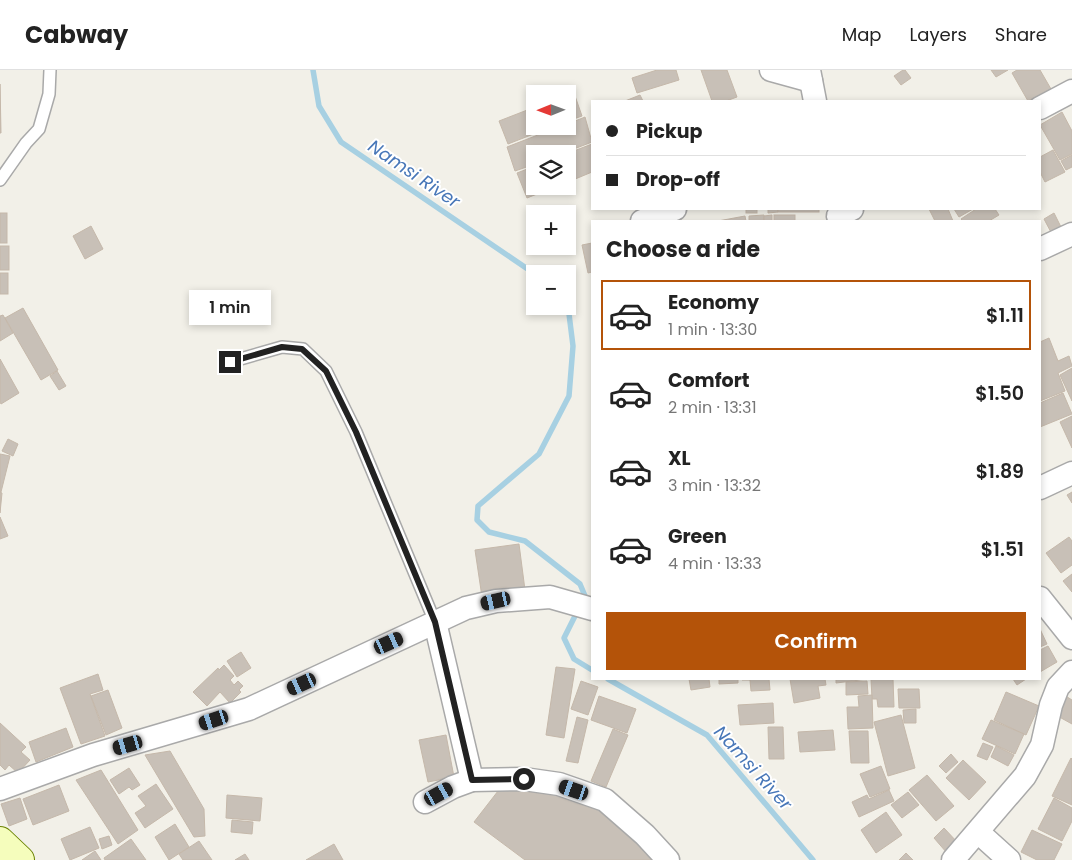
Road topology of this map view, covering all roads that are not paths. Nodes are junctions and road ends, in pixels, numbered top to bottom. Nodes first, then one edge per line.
1 (50, 70) edge
2 (771, 70) edge
3 (812, 84) edge
4 (1072, 91) edge
5 (1041, 107) edge
6 (0, 180) edge
7 (672, 210) edge
8 (645, 220) edge
9 (1072, 234) edge
10 (1041, 249) edge
11 (230, 362) dead end
12 (1072, 474) edge
13 (1041, 488) edge
14 (1042, 605) edge
15 (584, 606) edge
16 (435, 622) junction
17 (1072, 638) edge
18 (1072, 672) edge
19 (472, 780) junction
20 (0, 789) edge
21 (425, 802) dead end
22 (978, 832) junction
23 (0, 841) edge
24 (20, 860) edge
25 (668, 860) edge
26 (953, 860) edge
27 (1008, 860) edge

1 - 6 lane
2 - 3 street
4 - 5 street
7 - 8 street
9 - 10 street
11 - 16 lane
12 - 13 street
14 - 17 street
15 - 16 street
16 - 19 street
16 - 20 street
18 - 22 street
19 - 21 street
19 - 25 street
22 - 26 street
22 - 27 street
23 - 24 street

